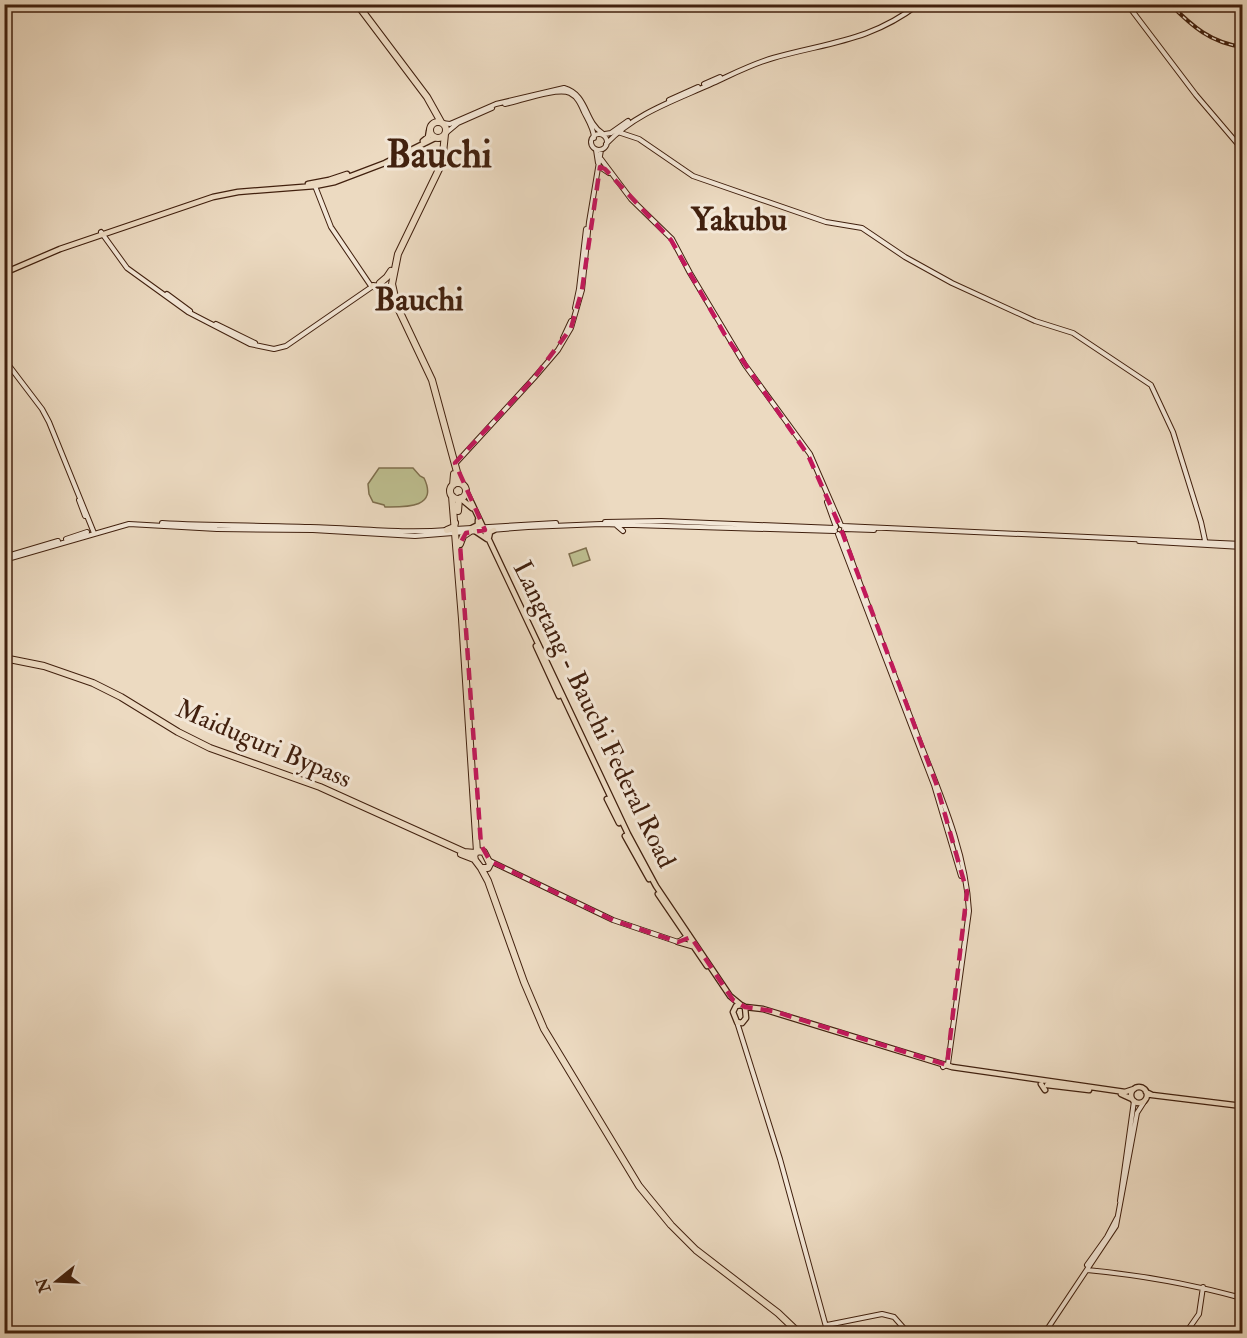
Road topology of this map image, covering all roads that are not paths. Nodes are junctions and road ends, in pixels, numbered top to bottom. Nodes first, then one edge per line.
1 (356, 4) edge
2 (917, 4) edge
3 (1131, 6) edge
4 (434, 122) junction
5 (442, 123) junction
6 (429, 131) junction
7 (618, 132) junction
8 (445, 133) junction
9 (603, 134) junction
10 (435, 138) junction
11 (594, 138) junction
12 (606, 144) junction
13 (1242, 147) edge
14 (599, 150) junction
15 (601, 159) junction
16 (600, 167) junction
17 (315, 186) junction
18 (103, 235) junction
19 (390, 271) junction
20 (4, 272) edge
21 (380, 283) junction
22 (391, 283) junction
23 (372, 286) junction
24 (391, 297) junction
25 (4, 361) edge
26 (451, 446) junction
27 (462, 451) junction
28 (454, 462) junction
29 (456, 484) junction
30 (466, 491) junction
31 (452, 496) junction
32 (460, 499) junction
33 (833, 519) junction
34 (587, 523) junction
35 (615, 525) junction
36 (633, 525) junction
37 (482, 526) junction
38 (824, 527) junction
39 (308, 528) junction
40 (493, 528) junction
41 (839, 529) junction
42 (91, 530) junction
43 (472, 530) junction
44 (852, 530) junction
45 (447, 532) junction
46 (457, 533) junction
47 (488, 539) junction
48 (844, 539) junction
49 (1206, 544) junction
50 (1242, 545) edge
51 (4, 559) edge
52 (4, 660) edge
53 (467, 663) junction
54 (556, 686) junction
55 (467, 694) junction
56 (461, 700) dead end
57 (589, 741) dead end
58 (585, 747) junction
59 (474, 789) junction
60 (467, 796) dead end
61 (609, 812) dead end
62 (615, 816) junction
63 (644, 851) dead end
64 (478, 854) junction
65 (640, 858) junction
66 (487, 866) junction
67 (688, 936) junction
68 (678, 942) junction
69 (693, 946) junction
70 (706, 950) dead end
71 (704, 957) junction
72 (743, 1006) junction
73 (734, 1008) junction
74 (747, 1016) junction
75 (739, 1024) junction
76 (947, 1065) junction
77 (1041, 1084) junction
78 (1134, 1089) junction
79 (1045, 1090) dead end
80 (1146, 1092) junction
81 (1133, 1100) junction
82 (1145, 1100) junction
83 (1242, 1107) edge
84 (1124, 1185) junction
85 (1086, 1269) junction
86 (1203, 1287) junction
87 (1242, 1298) edge
88 (827, 1325) junction
89 (802, 1334) edge
90 (828, 1334) edge
91 (909, 1334) edge
92 (1043, 1334) edge
93 (1185, 1334) edge

1 - 4 highway
1 - 5 highway
2 - 7 street
2 - 9 street
3 - 13 street
4 - 5 highway
4 - 6 highway
5 - 8 highway
5 - 9 street
6 - 10 highway
6 - 18 main road
7 - 12 street
7 - 49 street
8 - 10 highway
8 - 11 street
8 - 22 highway
9 - 11 street
9 - 12 street
10 - 17 main road
10 - 19 highway
11 - 14 street
12 - 14 street
14 - 15 street
14 - 27 street
15 - 16 street
15 - 41 street
16 - 28 street
16 - 33 street
17 - 18 main road
17 - 23 street
18 - 20 main road
18 - 23 street
19 - 21 highway
19 - 22 highway
21 - 22 street
21 - 23 street
22 - 23 street
22 - 24 highway
22 - 26 highway
23 - 24 highway
24 - 28 highway
25 - 42 street
26 - 27 highway
26 - 28 highway
27 - 28 street
28 - 29 highway
29 - 30 highway
29 - 31 highway
30 - 32 highway
30 - 37 main road, Langtang - Bauchi Federal Road
31 - 32 highway
31 - 46 highway
32 - 37 main road, Langtang - Bauchi Federal Road
32 - 46 highway
33 - 38 street
33 - 41 street
34 - 35 street
34 - 38 street
34 - 40 street
35 - 36 street
35 - 36 street
36 - 41 street
37 - 40 main road
37 - 40 street
37 - 43 street
37 - 43 main road
37 - 47 main road, Langtang - Bauchi Federal Road
38 - 41 street
39 - 42 street
39 - 42 street
39 - 45 street
40 - 47 main road
41 - 44 street
41 - 48 street
41 - 49 street
41 - 76 street
42 - 51 street
43 - 46 street
43 - 46 highway
43 - 47 main road
44 - 48 street
44 - 49 street
45 - 46 highway
45 - 46 highway
46 - 53 highway
47 - 54 main road, Langtang - Bauchi Federal Road
48 - 76 street
49 - 50 street
52 - 64 highway, Maiduguri Bypass
53 - 55 highway
53 - 64 highway
54 - 58 main road, Langtang - Bauchi Federal Road
54 - 62 main road, Langtang - Bauchi Federal Road
55 - 56 highway
55 - 59 highway
57 - 58 main road
58 - 65 main road, Langtang - Bauchi Federal Road
59 - 60 highway
59 - 64 highway
61 - 62 main road
62 - 67 main road, Langtang - Bauchi Federal Road
63 - 65 main road
64 - 66 highway
64 - 66 highway
65 - 67 main road, Langtang - Bauchi Federal Road
66 - 68 street
66 - 89 highway
67 - 68 street
67 - 69 main road, Langtang - Bauchi Federal Road
67 - 71 main road, Langtang - Bauchi Federal Road
68 - 69 main road
69 - 73 main road, Langtang - Bauchi Federal Road
70 - 71 main road
71 - 72 main road, Langtang - Bauchi Federal Road
72 - 73 main road
72 - 74 main road, Langtang - Bauchi Federal Road
72 - 76 main road
73 - 75 main road, Langtang - Bauchi Federal Road
74 - 75 main road
74 - 76 main road
75 - 88 street
76 - 77 main road
76 - 78 main road
77 - 79 main road
77 - 81 main road
78 - 80 main road
78 - 81 main road
80 - 82 main road
80 - 83 main road
81 - 82 main road
81 - 84 street
82 - 83 main road
82 - 84 street
84 - 85 street
85 - 86 street
85 - 92 street
86 - 87 street
86 - 93 street
88 - 90 street
88 - 91 street

